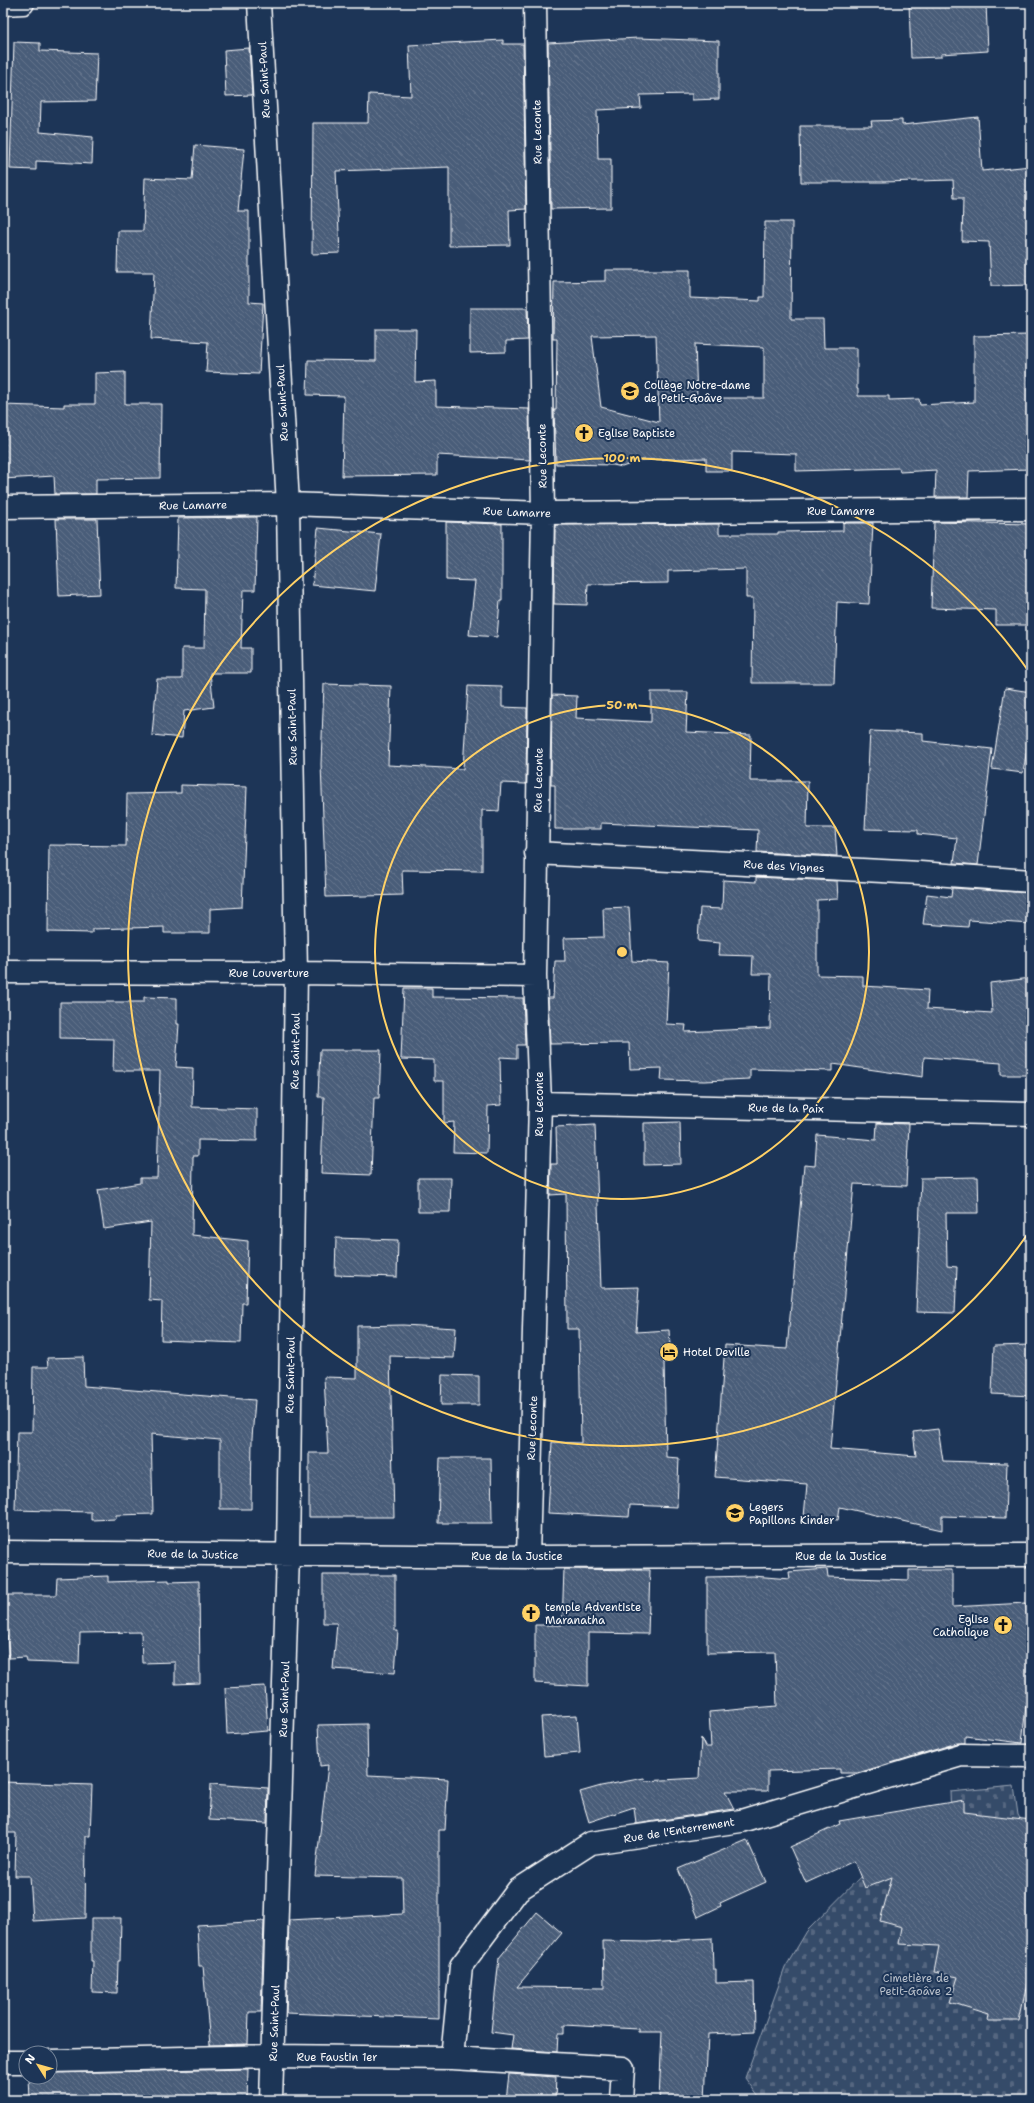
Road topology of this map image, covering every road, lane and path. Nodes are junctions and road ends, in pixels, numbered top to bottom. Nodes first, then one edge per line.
1 (23, 3) edge
2 (259, 3) edge
3 (535, 3) edge
4 (3, 4) edge
5 (288, 504) junction
6 (3, 507) edge
7 (1031, 509) edge
8 (543, 513) junction
9 (536, 853) junction
10 (1031, 881) edge
11 (3, 972) edge
12 (296, 973) junction
13 (535, 976) junction
14 (540, 1103) junction
15 (1031, 1114) edge
16 (3, 1552) edge
17 (288, 1555) junction
18 (1031, 1555) edge
19 (528, 1557) junction
20 (1031, 1756) edge
21 (273, 2056) junction
22 (452, 2058) junction
23 (58, 2061) edge
24 (3, 2062) edge
25 (18, 2062) edge
26 (271, 2100) edge
27 (621, 2100) edge

1 - 4 street
2 - 5 street, Rue Saint-Paul
3 - 8 street, Rue Leconte
5 - 6 street, Rue Lamarre
5 - 8 street, Rue Lamarre
5 - 12 street, Rue Saint-Paul
7 - 8 street, Rue Lamarre
8 - 9 street, Rue Leconte
9 - 10 street, Rue des Vignes
9 - 13 street, Rue Leconte
11 - 12 street, Rue Louverture
12 - 13 street, Rue Louverture
12 - 17 street, Rue Saint-Paul
13 - 14 street, Rue Leconte
14 - 15 street, Rue de la Paix
14 - 19 street, Rue Leconte
16 - 17 street, Rue de la Justice
17 - 19 street, Rue de la Justice
17 - 21 street, Rue Saint-Paul
18 - 19 street, Rue de la Justice
20 - 22 street, Rue de l'Enterrement
21 - 22 street, Rue Faustin 1er
21 - 23 street, Rue Faustin 1er
21 - 26 street, Rue Saint-Paul
22 - 27 street, Rue Faustin 1er
24 - 25 street

